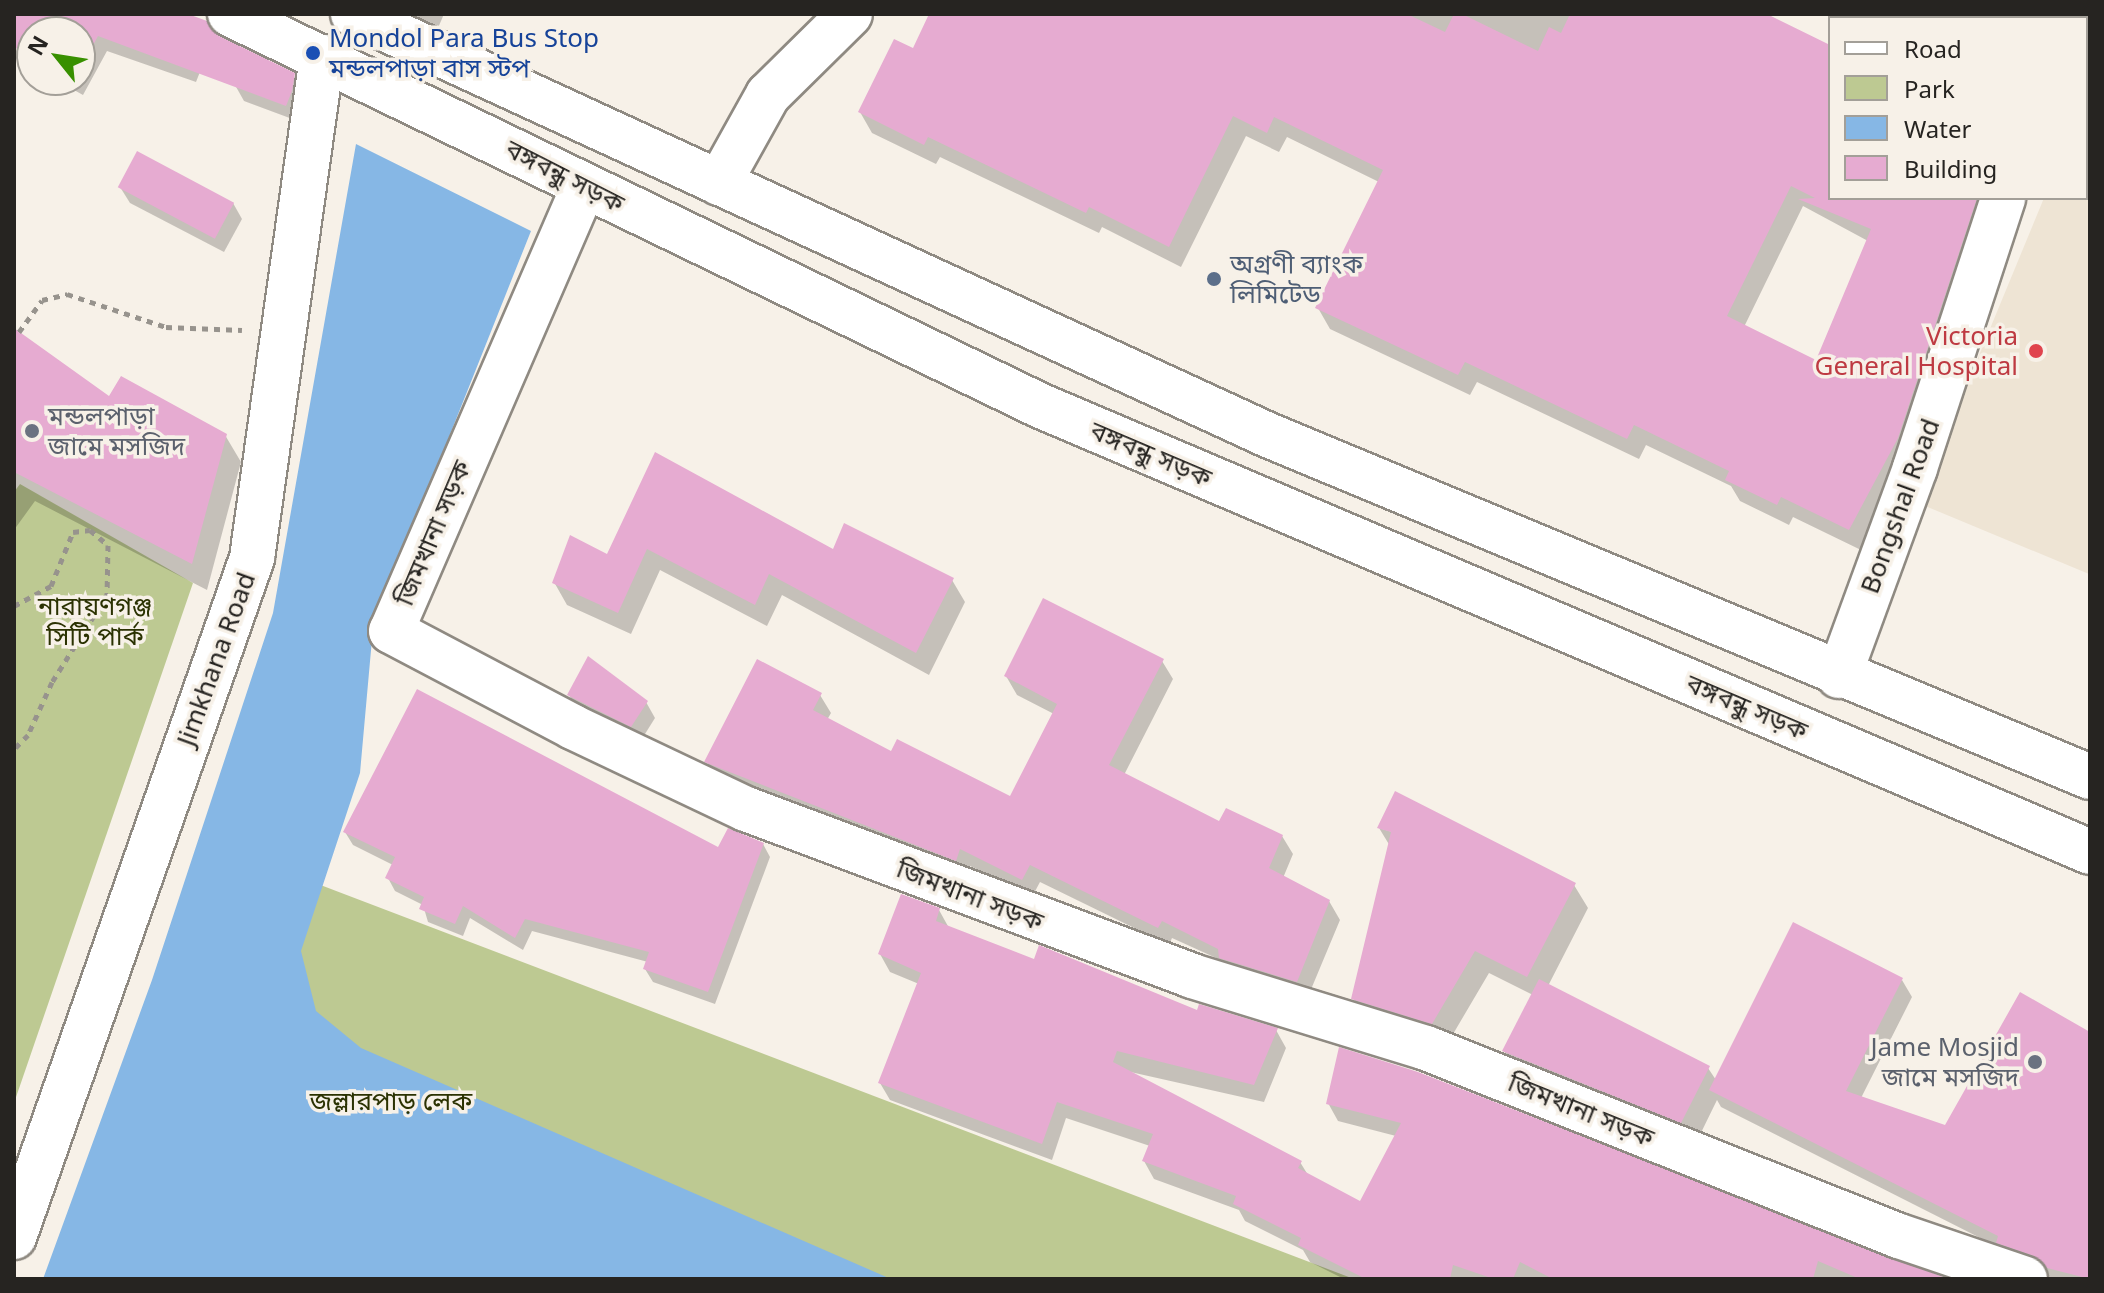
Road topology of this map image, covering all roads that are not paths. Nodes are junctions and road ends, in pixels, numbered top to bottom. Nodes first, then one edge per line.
1 (230, 14) edge
2 (353, 14) edge
3 (850, 14) edge
4 (322, 57) junction
5 (719, 183) junction
6 (584, 186) junction
7 (2002, 200) edge
8 (1839, 676) junction
9 (2090, 777) edge
10 (2090, 852) edge
11 (14, 1237) edge
12 (2025, 1279) edge

1 - 4 street, বঙ্গবন্ধু সড়ক
2 - 5 street
3 - 5 street
4 - 6 street, বঙ্গবন্ধু সড়ক
4 - 11 street, Jimkhana Road
5 - 8 street
6 - 10 street, বঙ্গবন্ধু সড়ক
6 - 12 street, জিমখানা সড়ক
7 - 8 street, Bongshal Road
8 - 9 street

